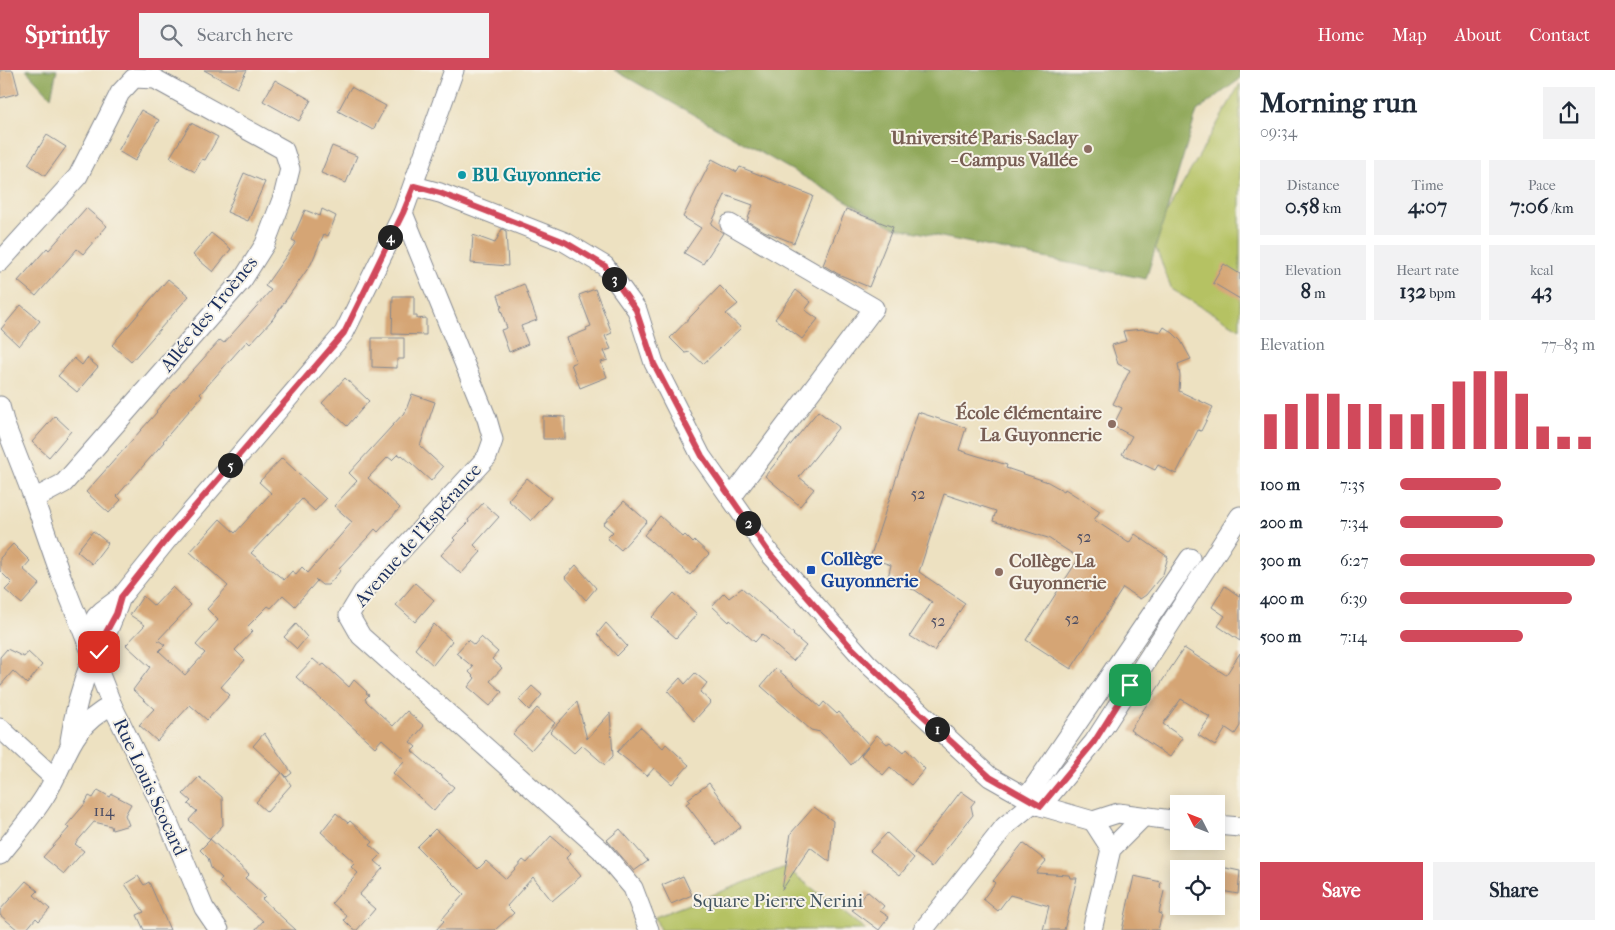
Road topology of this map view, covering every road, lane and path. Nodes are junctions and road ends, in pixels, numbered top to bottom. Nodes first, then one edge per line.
1 (454, 70) edge
2 (414, 186) junction
3 (403, 213) junction
4 (730, 224) dead end
5 (0, 262) edge
6 (0, 406) edge
7 (731, 498) junction
8 (34, 499) junction
9 (1240, 516) edge
10 (1190, 558) dead end
11 (121, 597) junction
12 (74, 607) junction
13 (102, 610) junction
14 (93, 655) junction
15 (112, 705) junction
16 (0, 728) edge
17 (69, 745) junction
18 (54, 778) junction
19 (1034, 802) junction
20 (1142, 818) junction
21 (1170, 820) edge
22 (1093, 821) junction
23 (1225, 826) edge
24 (1240, 827) edge
25 (6, 835) edge
26 (1112, 849) junction
27 (0, 855) edge
28 (219, 930) edge
29 (649, 930) edge
30 (923, 930) edge
31 (1092, 930) edge

1 - 2 street
2 - 3 street
2 - 7 street
3 - 11 street
3 - 29 street, Avenue de l'Espérance
4 - 7 street
5 - 8 street, Allée des Troènes
6 - 8 street, Rue Louis Scocard
7 - 19 street
8 - 12 street, Rue Louis Scocard
9 - 19 street
10 - 19 street
11 - 13 street
11 - 14 street
12 - 13 street
12 - 14 street, Rue Louis Scocard
13 - 14 street
14 - 15 street, Rue Louis Scocard
14 - 17 street
15 - 17 street
15 - 28 street, Rue Louis Scocard
16 - 18 street
17 - 18 street
18 - 25 street
19 - 22 street
19 - 30 street
20 - 21 street
20 - 22 street
20 - 26 street
22 - 26 street
23 - 24 street
25 - 27 street
26 - 31 street

